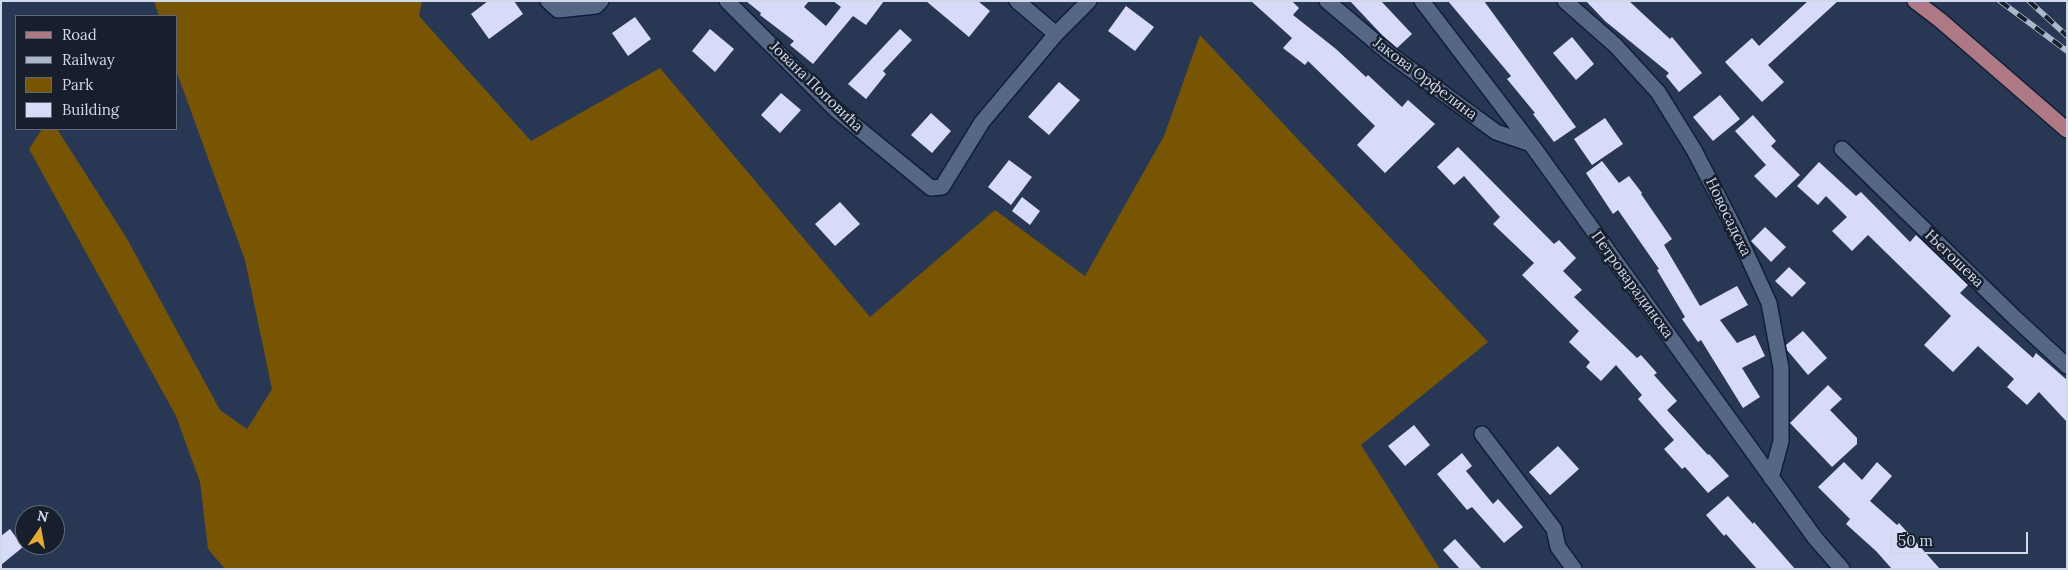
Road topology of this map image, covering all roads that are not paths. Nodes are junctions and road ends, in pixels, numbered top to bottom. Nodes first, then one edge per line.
1 (548, 1) edge
2 (601, 1) edge
3 (727, 1) edge
4 (1016, 1) edge
5 (1089, 1) edge
6 (1326, 1) edge
7 (1422, 1) edge
8 (1566, 1) edge
9 (1915, 1) edge
10 (1056, 34) junction
11 (2067, 130) edge
12 (1530, 144) junction
13 (1842, 149) dead end
14 (2067, 366) edge
15 (1482, 434) dead end
16 (1771, 478) junction
17 (1574, 569) edge
18 (1842, 569) edge

1 - 2 street
3 - 10 street, Јована Поповића
4 - 10 street
5 - 10 street
6 - 12 street, Јакова Орфелина
7 - 12 street, Петроварадинска
8 - 16 street, Новосадска
9 - 11 main road
12 - 16 street, Петроварадинска
13 - 14 street, Његошева
15 - 17 street
16 - 18 street, Петроварадинска

